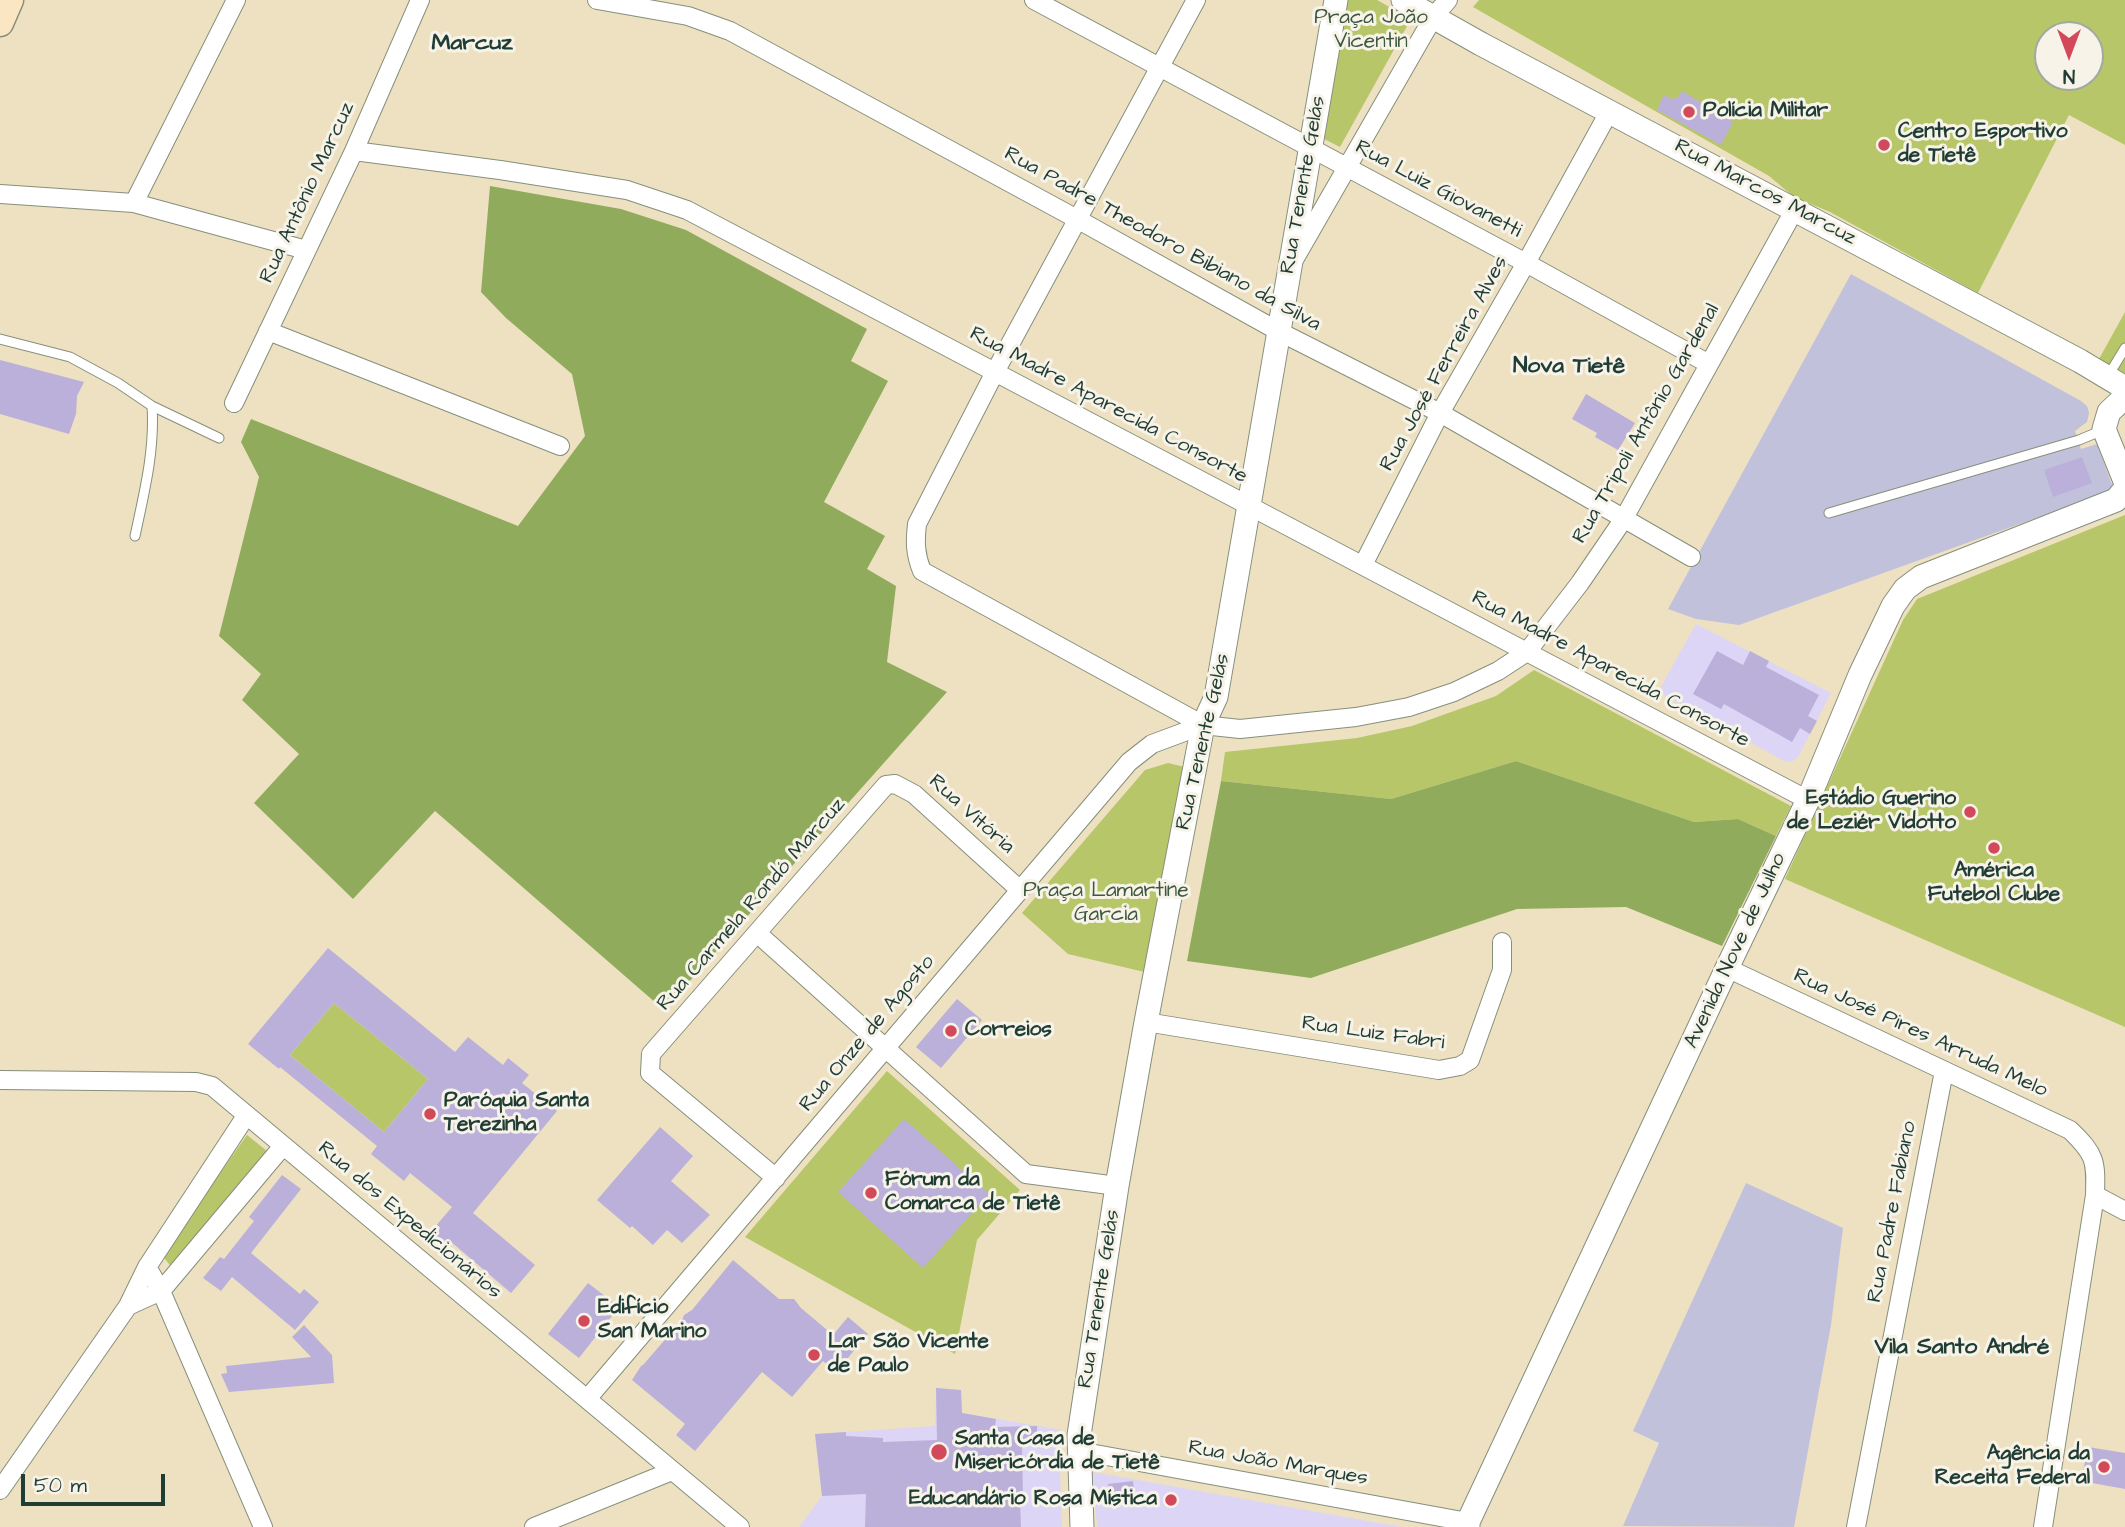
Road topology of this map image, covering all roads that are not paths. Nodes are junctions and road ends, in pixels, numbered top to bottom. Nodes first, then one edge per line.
1 (10, 0) edge
2 (236, 0) edge
3 (420, 0) edge
4 (597, 0) edge
5 (1034, 0) edge
6 (1196, 0) edge
7 (1336, 0) edge
8 (1403, 0) edge
9 (1441, 8) edge
10 (0, 23) edge
11 (1158, 68) junction
12 (1609, 112) junction
13 (1309, 148) junction
14 (354, 151) junction
15 (1347, 168) junction
16 (0, 194) edge
17 (134, 204) junction
18 (1794, 209) junction
19 (1077, 219) junction
20 (306, 250) junction
21 (1527, 263) junction
22 (1290, 267) junction
23 (268, 331) junction
24 (1278, 331) junction
25 (0, 339) edge
26 (2125, 348) edge
27 (1709, 364) junction
28 (995, 372) junction
29 (2116, 383) edge
30 (234, 403) dead end
31 (152, 406) junction
32 (1440, 413) junction
33 (2113, 413) edge
34 (219, 438) dead end
35 (560, 446) dead end
36 (2122, 490) edge
37 (1251, 508) junction
38 (1829, 513) dead end
39 (1623, 520) junction
40 (135, 536) dead end
41 (1691, 557) dead end
42 (1363, 565) junction
43 (1527, 652) junction
44 (1203, 725) junction
45 (886, 785) joint
46 (1808, 800) junction
47 (1020, 890) junction
48 (757, 933) junction
49 (1502, 942) dead end
50 (1727, 968) junction
51 (1146, 1022) junction
52 (886, 1049) junction
53 (1944, 1071) junction
54 (0, 1080) edge
55 (246, 1116) junction
56 (282, 1146) junction
57 (776, 1178) junction
58 (1118, 1186) junction
59 (2095, 1195) junction
60 (2125, 1211) edge
61 (147, 1267) junction
62 (161, 1291) junction
63 (128, 1306) junction
64 (587, 1399) junction
65 (1079, 1451) junction
66 (673, 1471) junction
67 (0, 1490) edge
68 (1468, 1525) edge
69 (539, 1526) edge
70 (263, 1527) edge
71 (740, 1527) edge
72 (1082, 1527) edge
73 (1856, 1527) edge
74 (2043, 1527) edge

1 - 10 main road
2 - 17 street
3 - 14 street, Rua Antônio Marcuz
4 - 19 street, Rua Padre Theodoro Bibiano da Silva
5 - 11 street, Rua Luiz Giovanetti
6 - 11 street
7 - 13 street, Rua Tenente Gelás
8 - 9 street, Rua Marcos Marcuz
9 - 12 street, Rua Marcos Marcuz
9 - 15 street
11 - 13 street, Rua Luiz Giovanetti
11 - 19 street
12 - 18 street, Rua Marcos Marcuz
12 - 21 street, Rua José Ferreira Alves
13 - 15 street, Rua Luiz Giovanetti
13 - 22 street, Rua Tenente Gelás
14 - 20 street, Rua Antônio Marcuz
14 - 28 street, Rua Madre Aparecida Consorte
15 - 21 street, Rua Luiz Giovanetti
15 - 22 street
16 - 17 street
17 - 20 street
18 - 27 street, Rua Tripoli Antônio Gardenal
18 - 29 street, Rua Marcos Marcuz
19 - 24 street, Rua Padre Theodoro Bibiano da Silva
19 - 28 street
20 - 23 street, Rua Antônio Marcuz
21 - 27 street, Rua Luiz Giovanetti
21 - 32 street, Rua José Ferreira Alves
22 - 24 street, Rua Tenente Gelás
23 - 30 street, Rua Antônio Marcuz
23 - 35 street
24 - 32 street, Rua Padre Theodoro Bibiano da Silva
24 - 37 street, Rua Tenente Gelás
25 - 31 lane
26 - 29 lane
27 - 39 street, Rua Tripoli Antônio Gardenal
28 - 37 street, Rua Madre Aparecida Consorte
28 - 44 street
29 - 33 street
31 - 34 lane
31 - 40 lane
32 - 39 street, Rua Padre Theodoro Bibiano da Silva
32 - 42 street, Rua José Ferreira Alves
33 - 36 street
33 - 38 lane
36 - 46 street, Avenida Nove de Julho
37 - 42 street, Rua Madre Aparecida Consorte
37 - 44 street, Rua Tenente Gelás
39 - 41 street, Rua Padre Theodoro Bibiano da Silva
39 - 43 street, Rua Tripoli Antônio Gardenal
42 - 43 street, Rua Madre Aparecida Consorte
43 - 44 street, Rua Tripoli Antônio Gardenal
43 - 46 street, Rua Madre Aparecida Consorte
44 - 47 street, Rua Onze de Agosto
44 - 51 street, Rua Tenente Gelás
45 - 47 street, Rua Vitória
45 - 48 street, Rua Carmela Rondó Marcuz
46 - 50 street, Avenida Nove de Julho
47 - 52 street, Rua Onze de Agosto
48 - 52 street
48 - 57 street, Rua Carmela Rondó Marcuz
49 - 51 street, Rua Luiz Fabri
50 - 53 street, Rua José Pires Arruda Melo
50 - 68 street, Avenida Nove de Julho
51 - 58 street, Rua Tenente Gelás
52 - 57 street, Rua Onze de Agosto
52 - 58 street
53 - 59 street, Rua José Pires Arruda Melo
53 - 73 street, Rua Padre Fabiano
54 - 55 street, Rua dos Expedicionários
55 - 56 street, Rua dos Expedicionários
55 - 61 street
56 - 62 street
56 - 64 street, Rua dos Expedicionários
57 - 64 street, Rua Onze de Agosto
58 - 65 street, Rua Tenente Gelás
59 - 60 street
59 - 74 street
61 - 62 street
61 - 63 street
62 - 63 street
62 - 70 street
63 - 67 street
64 - 66 street, Rua dos Expedicionários
65 - 68 street, Rua João Marques
65 - 72 street, Rua Tenente Gelás
66 - 69 street
66 - 71 street, Rua dos Expedicionários

